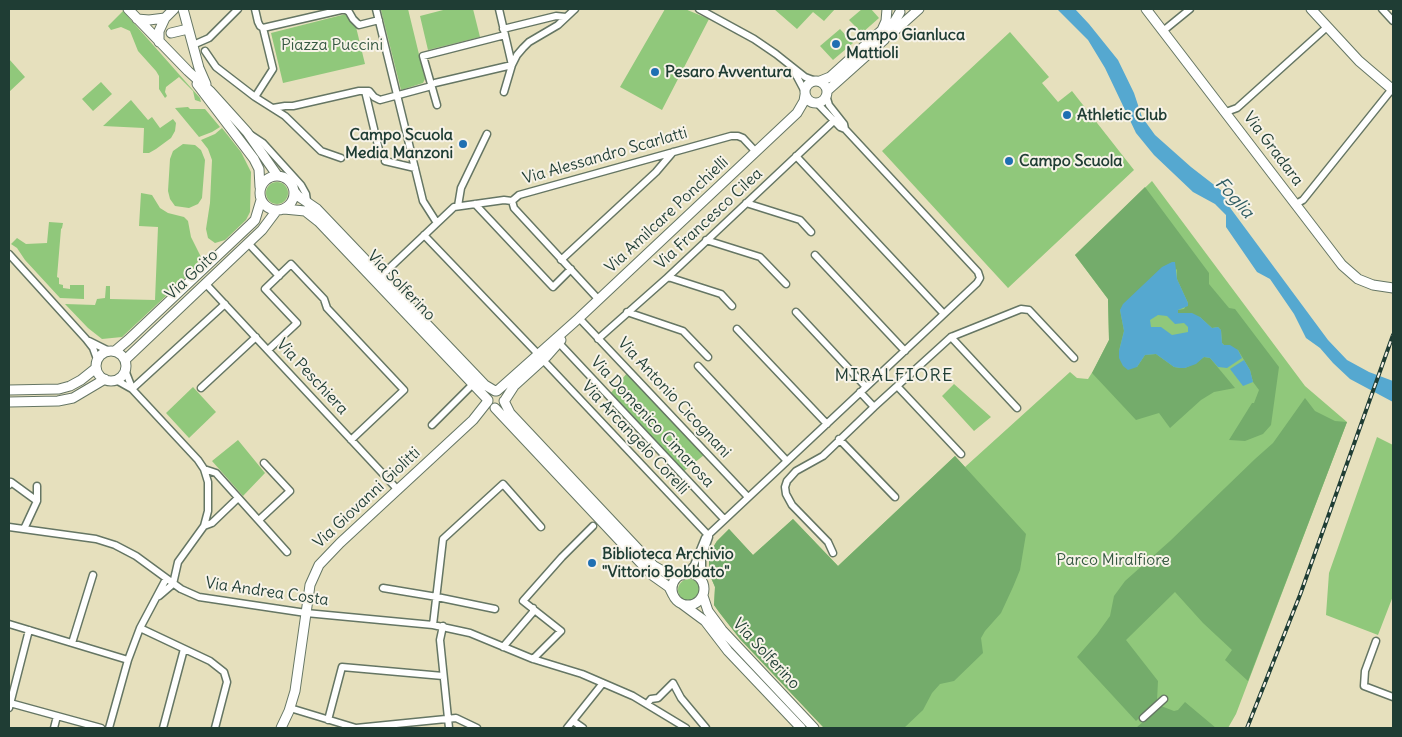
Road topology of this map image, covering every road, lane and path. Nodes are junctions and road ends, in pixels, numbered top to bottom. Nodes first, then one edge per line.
1 (128, 9) edge
2 (174, 9) edge
3 (183, 9) edge
4 (238, 9) edge
5 (255, 9) edge
6 (376, 9) edge
7 (499, 9) edge
8 (575, 9) edge
9 (699, 9) edge
10 (888, 9) edge
11 (919, 9) edge
12 (1146, 9) edge
13 (1190, 9) edge
14 (1311, 9) edge
15 (1382, 9) edge
16 (903, 10) edge
17 (165, 18) junction
18 (566, 18) junction
19 (138, 19) junction
20 (379, 20) junction
21 (1393, 20) edge
22 (1327, 27) junction
23 (263, 28) junction
24 (188, 29) junction
25 (1163, 30) junction
26 (504, 32) junction
27 (171, 33) dead end
28 (884, 40) junction
29 (159, 42) junction
30 (507, 44) junction
31 (193, 45) junction
32 (205, 51) dead end
33 (517, 55) junction
34 (512, 65) junction
35 (792, 68) junction
36 (188, 71) junction
37 (817, 81) junction
38 (430, 85) junction
39 (1392, 89) edge
40 (365, 90) junction
41 (210, 91) junction
42 (504, 92) dead end
43 (804, 93) junction
44 (827, 93) junction
45 (397, 96) junction
46 (255, 97) junction
47 (815, 103) junction
48 (438, 105) dead end
49 (293, 106) junction
50 (273, 108) junction
51 (1226, 112) junction
52 (281, 114) junction
53 (836, 119) junction
54 (247, 132) junction
55 (776, 133) junction
56 (487, 134) dead end
57 (674, 151) junction
58 (756, 152) junction
59 (380, 154) dead end
60 (796, 156) junction
61 (341, 158) dead end
62 (385, 161) dead end
63 (415, 168) junction
64 (277, 175) junction
65 (260, 187) junction
66 (294, 191) junction
67 (261, 200) junction
68 (307, 201) junction
69 (512, 201) junction
70 (746, 203) junction
71 (475, 204) junction
72 (1296, 204) junction
73 (458, 206) junction
74 (280, 209) junction
75 (437, 223) junction
76 (811, 232) dead end
77 (424, 235) junction
78 (706, 240) junction
79 (248, 243) junction
80 (9, 254) edge
81 (815, 255) dead end
82 (562, 260) junction
83 (571, 270) junction
84 (279, 276) junction
85 (381, 276) junction
86 (668, 277) junction
87 (205, 284) junction
88 (786, 284) dead end
89 (1391, 288) edge
90 (599, 300) junction
91 (225, 304) junction
92 (732, 306) dead end
93 (627, 312) junction
94 (796, 312) dead end
95 (944, 314) junction
96 (579, 318) junction
97 (738, 329) dead end
98 (256, 337) junction
99 (951, 337) junction
100 (86, 339) junction
101 (598, 339) junction
102 (559, 343) junction
103 (268, 350) junction
104 (112, 351) junction
105 (905, 351) junction
106 (540, 357) junction
107 (708, 357) dead end
108 (1074, 358) dead end
109 (125, 360) junction
110 (97, 364) junction
111 (698, 366) dead end
112 (126, 370) junction
113 (105, 380) junction
114 (116, 380) junction
115 (474, 384) junction
116 (897, 386) junction
117 (866, 387) junction
118 (201, 388) dead end
119 (132, 389) junction
120 (9, 390) edge
121 (496, 391) junction
122 (860, 392) junction
123 (505, 401) junction
124 (9, 402) edge
125 (491, 404) junction
126 (874, 407) junction
127 (1017, 408) dead end
128 (826, 424) junction
129 (432, 425) dead end
130 (839, 439) junction
131 (352, 440) junction
132 (962, 454) dead end
133 (787, 461) junction
134 (264, 463) dead end
135 (204, 469) junction
136 (9, 485) edge
137 (568, 485) junction
138 (37, 486) dead end
139 (398, 490) junction
140 (748, 497) junction
141 (895, 497) dead end
142 (238, 498) junction
143 (36, 501) junction
144 (259, 520) junction
145 (724, 520) junction
146 (204, 526) junction
147 (9, 527) edge
148 (541, 527) dead end
149 (590, 529) junction
150 (24, 530) junction
151 (709, 534) junction
152 (287, 552) dead end
153 (833, 553) dead end
154 (635, 557) junction
155 (93, 574) dead end
156 (684, 574) junction
157 (166, 579) junction
158 (702, 580) junction
159 (174, 584) junction
160 (383, 588) dead end
161 (673, 595) junction
162 (703, 596) junction
163 (437, 597) junction
164 (153, 603) junction
165 (682, 604) junction
166 (533, 608) junction
167 (494, 609) dead end
168 (306, 613) junction
169 (9, 624) edge
170 (433, 625) junction
171 (443, 626) junction
172 (140, 628) junction
173 (29, 630) junction
174 (1376, 641) dead end
175 (72, 643) junction
176 (504, 647) junction
177 (184, 649) junction
178 (533, 659) junction
179 (128, 660) junction
180 (443, 676) junction
181 (603, 683) junction
182 (1393, 697) edge
183 (1164, 700) dead end
184 (647, 704) junction
185 (9, 705) edge
186 (290, 708) junction
187 (57, 716) junction
188 (1143, 718) dead end
189 (448, 719) junction
190 (328, 720) junction
191 (700, 721) junction
192 (573, 722) junction
193 (384, 727) edge
194 (54, 728) edge
195 (101, 728) edge
196 (109, 728) edge
197 (163, 728) edge
198 (215, 728) edge
199 (281, 728) edge
200 (357, 728) edge
201 (449, 728) edge
202 (477, 728) edge
203 (567, 728) edge
204 (583, 728) edge
205 (686, 728) edge
206 (699, 728) edge
207 (706, 728) edge
208 (801, 728) edge
209 (814, 728) edge

1 - 19 main road, Via Solferino
2 - 17 main road
3 - 24 main road
4 - 31 street
5 - 23 street
6 - 20 street
7 - 26 street
8 - 18 street
9 - 35 street
10 - 16 main road, Via Amilcare Ponchielli
10 - 37 main road, Via Amilcare Ponchielli
11 - 28 main road
12 - 25 main road, Via Gradara
13 - 25 street
14 - 22 main road
15 - 21 street
16 - 28 main road, Via Amilcare Ponchielli
17 - 19 main road
17 - 29 main road
18 - 26 street
18 - 33 street
19 - 29 main road, Via Solferino
20 - 23 street
20 - 45 street
22 - 39 main road
22 - 51 street
23 - 46 street
24 - 27 main road
24 - 31 main road
25 - 51 main road, Via Gradara
26 - 30 street
26 - 38 street
28 - 44 main road, Via Amilcare Ponchielli
29 - 36 main road, Via Solferino
30 - 33 street
30 - 34 street
31 - 41 main road
32 - 46 street
33 - 34 street
34 - 38 street
34 - 42 street
35 - 37 street
35 - 43 street
36 - 41 main road, Via Solferino
36 - 65 main road, Via Solferino
37 - 43 main road, Via Amilcare Ponchielli
37 - 44 main road
38 - 45 street
38 - 48 street
39 - 72 street
40 - 45 street
40 - 49 street
40 - 59 street
41 - 54 main road, Via Solferino
43 - 47 main road
43 - 55 main road, Via Amilcare Ponchielli
44 - 47 main road, Via Amilcare Ponchielli
44 - 53 street
45 - 63 street
46 - 50 street
47 - 53 street
47 - 55 main road, Via Amilcare Ponchielli
49 - 50 street
49 - 52 street
50 - 52 street
51 - 72 main road, Via Gradara
52 - 61 street
53 - 60 street, Via Francesco Cilea
53 - 95 street
54 - 64 main road, Via Solferino
54 - 68 street, Via Solferino
55 - 58 main road, Via Amilcare Ponchielli
56 - 73 street
57 - 58 street, Via Alessandro Scarlatti
57 - 69 street, Via Alessandro Scarlatti
57 - 82 street
58 - 90 main road, Via Amilcare Ponchielli
60 - 70 street, Via Francesco Cilea
60 - 95 street
62 - 63 street
63 - 75 street
64 - 65 main road
64 - 66 main road, Via Solferino
65 - 67 main road, Via Solferino
66 - 68 main road, Via Solferino
66 - 74 main road
67 - 74 main road, Via Solferino
67 - 104 main road, Via Goito
68 - 85 main road, Via Solferino
69 - 71 street, Via Alessandro Scarlatti
69 - 82 street
70 - 76 street
70 - 78 street, Via Francesco Cilea
71 - 73 street, Via Alessandro Scarlatti
71 - 83 street
72 - 89 main road, Via Gradara
73 - 75 street
74 - 79 main road, Via Goito
74 - 115 main road, Via Solferino
75 - 77 street
77 - 85 street
77 - 106 street, Via Arcangelo Corelli
78 - 86 street, Via Francesco Cilea
78 - 88 street
79 - 84 street
79 - 87 main road, Via Goito
80 - 100 street
81 - 105 street
82 - 83 street
83 - 90 street
84 - 103 street
84 - 131 street
85 - 121 main road, Via Solferino
86 - 92 street
86 - 93 street, Via Francesco Cilea
87 - 91 street, Via Peschiera
87 - 109 main road, Via Goito
90 - 96 main road, Via Amilcare Ponchielli
91 - 98 street, Via Peschiera
91 - 119 street
93 - 101 street, Via Francesco Cilea
93 - 107 street
94 - 117 street
95 - 105 street
96 - 101 street, Via Antonio Cicognani
96 - 102 main road, Via Amilcare Ponchielli
96 - 106 main road, Via Amilcare Ponchielli
97 - 128 street
98 - 103 street, Via Peschiera
98 - 118 street
99 - 108 street
99 - 116 street
99 - 127 street
100 - 104 street
100 - 110 street
101 - 140 street, Via Antonio Cicognani
102 - 106 main road, Via Amilcare Ponchielli
102 - 145 street, Via Domenico Cimarosa
103 - 131 street, Via Peschiera
104 - 109 main road
104 - 110 main road, Via Goito
105 - 117 street
106 - 121 main road, Via Amilcare Ponchielli
106 - 123 main road, Via Amilcare Ponchielli
106 - 151 street, Via Arcangelo Corelli
109 - 112 main road
110 - 113 main road
110 - 120 main road, Via Goito
111 - 133 street
112 - 114 main road
112 - 119 street
113 - 114 main road
113 - 124 main road
114 - 119 street
115 - 125 main road, Via Solferino
115 - 129 street
116 - 126 street
116 - 132 street
117 - 122 street
119 - 135 street
121 - 123 main road, Via Solferino
121 - 125 main road
122 - 126 street
122 - 128 street
123 - 125 main road
123 - 156 main road, Via Solferino
125 - 137 main road, Via Solferino
125 - 139 main road, Via Giovanni Giolitti
126 - 130 street
128 - 133 street
130 - 141 street
130 - 153 street
131 - 139 street, Via Peschiera
133 - 140 street
134 - 144 street
135 - 142 street
135 - 146 street
136 - 143 street
137 - 149 street
137 - 154 main road, Via Solferino
138 - 143 street
139 - 168 main road, Via Giovanni Giolitti
140 - 145 street
142 - 144 street
142 - 146 street
143 - 150 street
144 - 152 street
145 - 151 street
146 - 159 street
147 - 150 street, Via Andrea Costa
148 - 163 street
149 - 154 street
149 - 166 street
150 - 157 street, Via Andrea Costa
151 - 156 street
151 - 158 street
154 - 161 main road, Via Solferino
155 - 175 street
156 - 158 main road, Via Solferino
156 - 161 main road
157 - 159 street, Via Andrea Costa
157 - 164 street
158 - 162 main road, Via Solferino
159 - 164 street
159 - 168 street, Via Andrea Costa
160 - 163 street
161 - 165 main road, Via Solferino
162 - 165 main road
162 - 209 main road, Via Solferino
163 - 167 street
163 - 170 street
164 - 172 street
165 - 208 main road, Via Solferino
166 - 176 street
166 - 178 street
168 - 170 street, Via Andrea Costa
168 - 186 main road, Via Giovanni Giolitti
169 - 173 street
170 - 171 street, Via Andrea Costa
171 - 176 street, Via Andrea Costa
171 - 180 street
172 - 177 street
172 - 179 street
173 - 175 street
173 - 185 street
174 - 182 street
175 - 179 street
176 - 178 street, Via Andrea Costa
177 - 197 street
177 - 198 street
178 - 181 street, Via Andrea Costa
179 - 196 street
180 - 189 street
180 - 190 street
181 - 184 street, Via Andrea Costa
181 - 192 street
183 - 188 street
184 - 191 street
184 - 205 street, Via Andrea Costa
185 - 187 street
186 - 190 street
186 - 199 main road, Via Giovanni Giolitti
187 - 194 street
187 - 195 street
189 - 193 street
189 - 201 street
189 - 202 street
190 - 200 street
191 - 206 street
191 - 207 street
192 - 203 street
192 - 204 street
193 - 200 street

